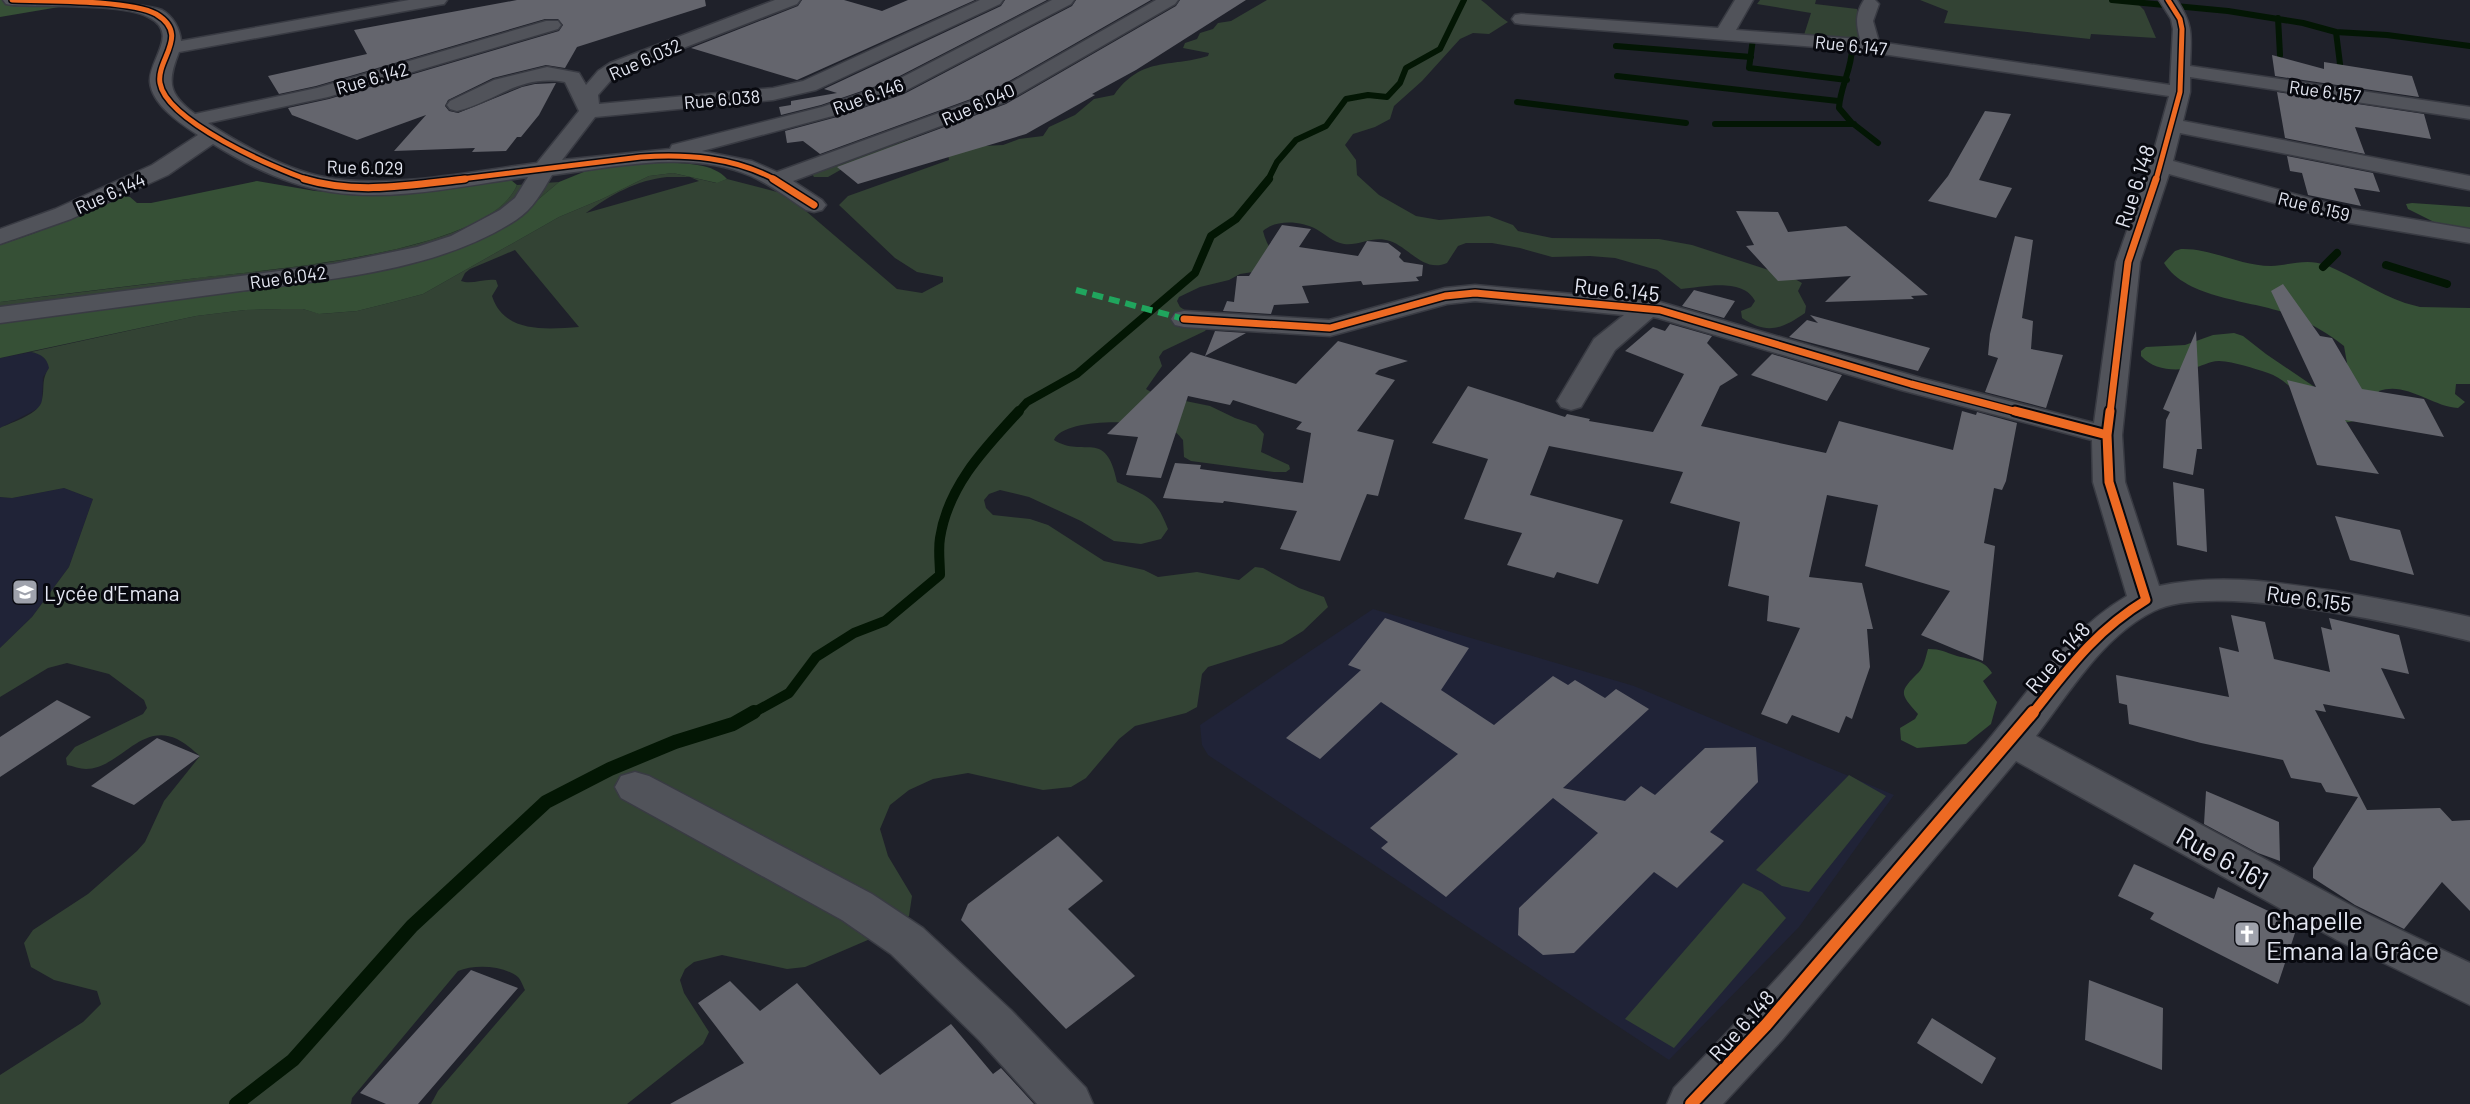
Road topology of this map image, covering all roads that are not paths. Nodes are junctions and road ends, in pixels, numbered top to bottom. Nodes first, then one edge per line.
1 (12, 0) edge
2 (438, 0) edge
3 (791, 0) edge
4 (994, 0) edge
5 (1065, 0) edge
6 (1169, 0) edge
7 (1744, 0) edge
8 (108, 1) edge
9 (1870, 4) dead end
10 (2172, 5) edge
11 (1588, 10) dead end
12 (1521, 19) dead end
13 (552, 25) dead end
14 (1603, 25) junction
15 (1724, 34) junction
16 (1870, 46) junction
17 (171, 48) junction
18 (852, 68) junction
19 (2179, 81) junction
20 (896, 88) junction
21 (458, 105) dead end
22 (589, 111) junction
23 (2470, 113) edge
24 (960, 114) junction
25 (190, 121) junction
26 (2171, 125) junction
27 (213, 134) junction
28 (657, 156) junction
29 (2161, 165) junction
30 (545, 168) junction
31 (776, 180) junction
32 (2470, 183) edge
33 (814, 205) dead end
34 (2470, 236) edge
35 (0, 237) edge
36 (1647, 309) junction
37 (0, 315) edge
38 (1184, 319) dead end
39 (1571, 401) dead end
40 (2107, 435) junction
41 (2146, 600) junction
42 (2470, 629) edge
43 (2011, 740) junction
44 (635, 787) dead end
45 (2470, 985) edge
46 (1698, 1102) edge
47 (1069, 1104) edge

1 - 8 street
2 - 17 street
3 - 22 street, Rue 6.032
4 - 18 street, Rue 6.038
5 - 20 street, Rue 6.146
6 - 24 street, Rue 6.040
7 - 15 street
8 - 17 street
9 - 16 street
10 - 19 street, Rue 6.148
11 - 14 street
12 - 14 street, Rue 6.147
13 - 25 street, Rue 6.142
14 - 15 street, Rue 6.147
15 - 16 street, Rue 6.147
16 - 19 street, Rue 6.147
17 - 25 street, Rue 6.029
18 - 20 street
18 - 22 street, Rue 6.038
19 - 23 street, Rue 6.157
19 - 26 street, Rue 6.148
20 - 24 street
20 - 28 street, Rue 6.146
21 - 22 street
22 - 30 street, Rue 6.032
24 - 31 street, Rue 6.040
25 - 27 street, Rue 6.029
26 - 29 street, Rue 6.148
26 - 32 street
27 - 30 street, Rue 6.029
27 - 35 street, Rue 6.144
28 - 30 street, Rue 6.029
28 - 31 street, Rue 6.029
29 - 34 street, Rue 6.159
29 - 40 street, Rue 6.148
30 - 37 street, Rue 6.042
31 - 33 street, Rue 6.029
36 - 38 street, Rue 6.145
36 - 39 street
36 - 40 street, Rue 6.145
40 - 41 street, Rue 6.148
41 - 42 street, Rue 6.155
41 - 43 street, Rue 6.148
43 - 45 street, Rue 6.161
43 - 46 street, Rue 6.148
44 - 47 street

